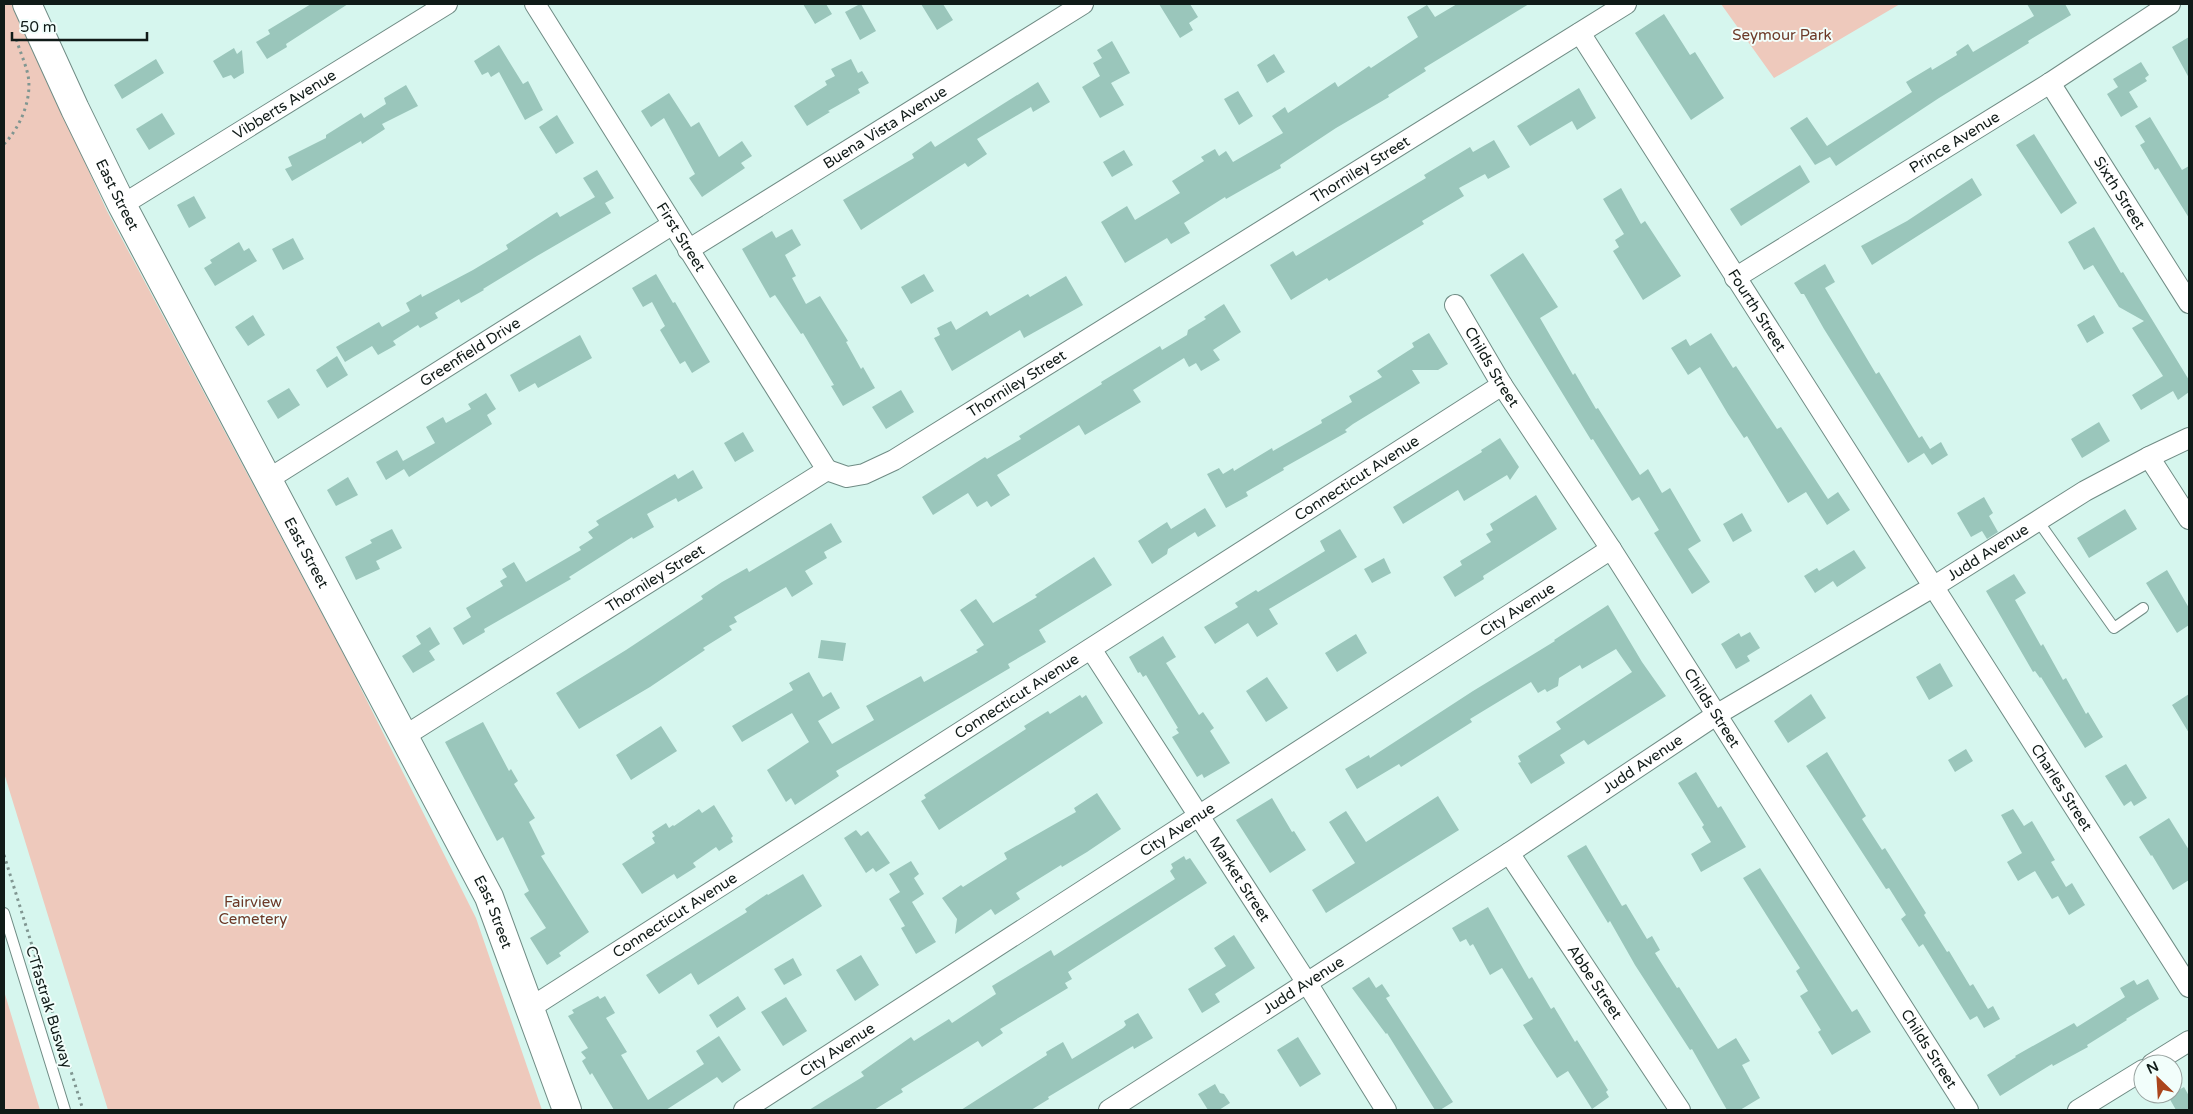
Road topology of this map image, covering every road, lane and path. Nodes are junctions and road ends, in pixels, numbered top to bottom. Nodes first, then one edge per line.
1 (27, 4) edge
2 (447, 4) edge
3 (535, 4) edge
4 (1083, 4) edge
5 (1626, 4) edge
6 (2170, 4) edge
7 (1062, 9) edge
8 (13, 30) dead end
9 (1580, 33) junction
10 (2050, 83) junction
11 (4, 144) edge
12 (122, 205) junction
13 (673, 224) junction
14 (688, 250) junction
15 (1735, 278) junction
16 (2189, 303) edge
17 (1455, 304) dead end
18 (1502, 385) junction
19 (2189, 438) edge
20 (2150, 456) junction
21 (826, 470) junction
22 (267, 480) junction
23 (2189, 519) edge
24 (2038, 521) junction
25 (1611, 549) junction
26 (1933, 588) junction
27 (2143, 608) dead end
28 (1091, 649) junction
29 (1716, 715) junction
30 (403, 737) junction
31 (1198, 815) junction
32 (1509, 853) junction
33 (4, 855) edge
34 (4, 913) edge
35 (1308, 983) junction
36 (2189, 987) edge
37 (530, 1008) junction
38 (2189, 1041) edge
39 (2168, 1054) edge
40 (2133, 1076) edge
41 (65, 1110) edge
42 (83, 1110) edge
43 (567, 1110) edge
44 (744, 1110) edge
45 (1109, 1110) edge
46 (1386, 1110) edge
47 (1680, 1110) edge
48 (1968, 1110) edge
49 (2078, 1110) edge

1 - 12 street, East Street
2 - 12 street, Vibberts Avenue
3 - 13 street, First Street
4 - 7 street, Buena Vista Avenue
5 - 9 street, Thorniley Street
6 - 10 street, Prince Avenue
7 - 14 street, Buena Vista Avenue
8 - 11 path
9 - 15 street, Fourth Street
9 - 21 street, Thorniley Street
10 - 15 street, Prince Avenue
10 - 16 street, Sixth Street
12 - 22 street, East Street
13 - 14 street, First Street
13 - 22 street, Greenfield Drive
14 - 21 street, First Street
15 - 26 street, Fourth Street
17 - 18 street, Childs Street
18 - 25 street, Childs Street
18 - 28 street, Connecticut Avenue
19 - 20 street, Judd Avenue
20 - 23 street
20 - 24 street, Judd Avenue
21 - 30 street, Thorniley Street
22 - 30 street, East Street
24 - 26 street, Judd Avenue
24 - 27 lane
25 - 29 street, Childs Street
25 - 31 street, City Avenue
26 - 29 street, Judd Avenue
26 - 36 street, Charles Street
28 - 31 street, Market Street
28 - 37 street, Connecticut Avenue
29 - 32 street, Judd Avenue
29 - 48 street, Childs Street
30 - 37 street, East Street
31 - 35 street, Market Street
31 - 44 street, City Avenue
32 - 35 street, Judd Avenue
32 - 47 street, Abbe Street
33 - 42 path
34 - 41 lane, CTfastrak Busway
35 - 45 street, Judd Avenue
35 - 46 street, Market Street
37 - 43 street, East Street
38 - 39 street
40 - 49 street

